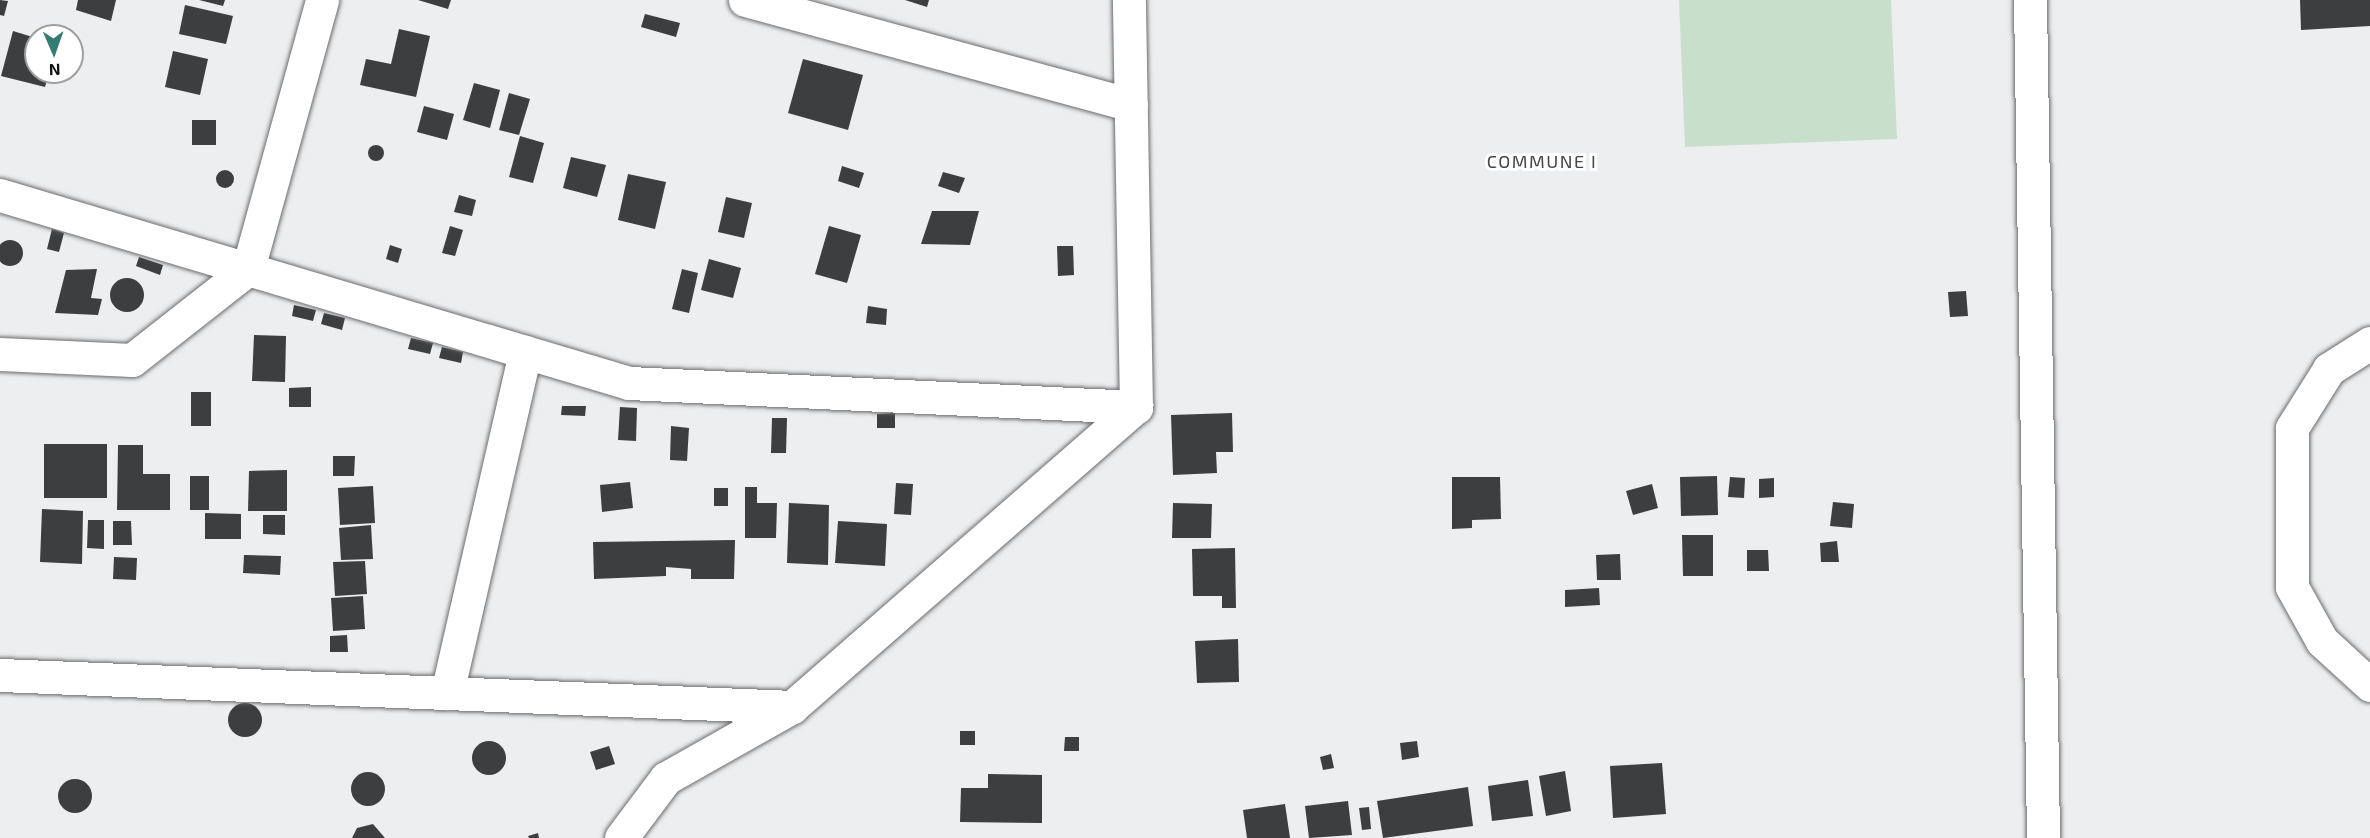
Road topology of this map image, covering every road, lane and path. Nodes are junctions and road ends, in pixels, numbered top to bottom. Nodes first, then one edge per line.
1 (322, 0) edge
2 (745, 0) edge
3 (1129, 0) edge
4 (2030, 0) edge
5 (1131, 105) junction
6 (0, 195) edge
7 (248, 269) junction
8 (2370, 343) edge
9 (525, 352) junction
10 (0, 354) edge
11 (1136, 407) junction
12 (0, 675) edge
13 (2370, 685) edge
14 (447, 693) junction
15 (792, 707) junction
16 (621, 838) edge
17 (2043, 838) edge

1 - 7 street
2 - 5 street
3 - 5 street
4 - 17 street
5 - 11 street
6 - 7 street
7 - 9 street
7 - 10 street
8 - 13 street
9 - 11 street
9 - 14 street
11 - 15 street
12 - 14 street
14 - 15 street
15 - 16 street

